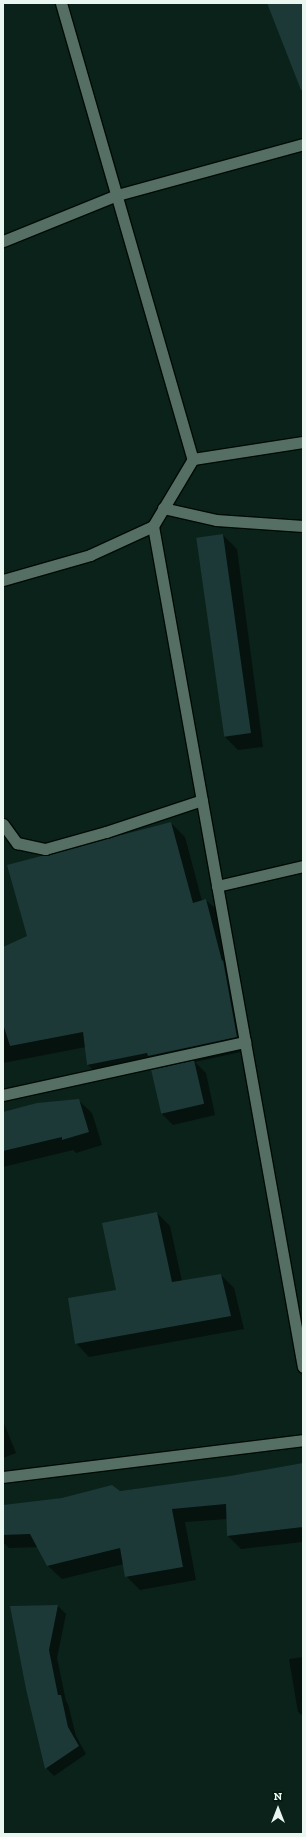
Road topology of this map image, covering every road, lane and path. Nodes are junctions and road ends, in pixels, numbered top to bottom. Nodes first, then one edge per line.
1 (61, 3) edge
2 (303, 144) edge
3 (117, 195) junction
4 (3, 241) edge
5 (303, 442) edge
6 (193, 459) junction
7 (163, 508) junction
8 (153, 526) junction
9 (303, 526) edge
10 (3, 580) edge
11 (202, 800) junction
12 (3, 824) edge
13 (303, 866) edge
14 (217, 886) junction
15 (245, 1042) junction
16 (3, 1095) edge
17 (303, 1367) edge
18 (303, 1440) edge
19 (3, 1477) edge

1 - 3 street
2 - 3 street
3 - 4 street
3 - 6 street
5 - 6 street
6 - 7 street
7 - 8 street
7 - 9 street
8 - 10 street
8 - 11 street
11 - 12 street
11 - 14 street
13 - 14 street
14 - 15 street
15 - 16 street
15 - 17 street
18 - 19 street

